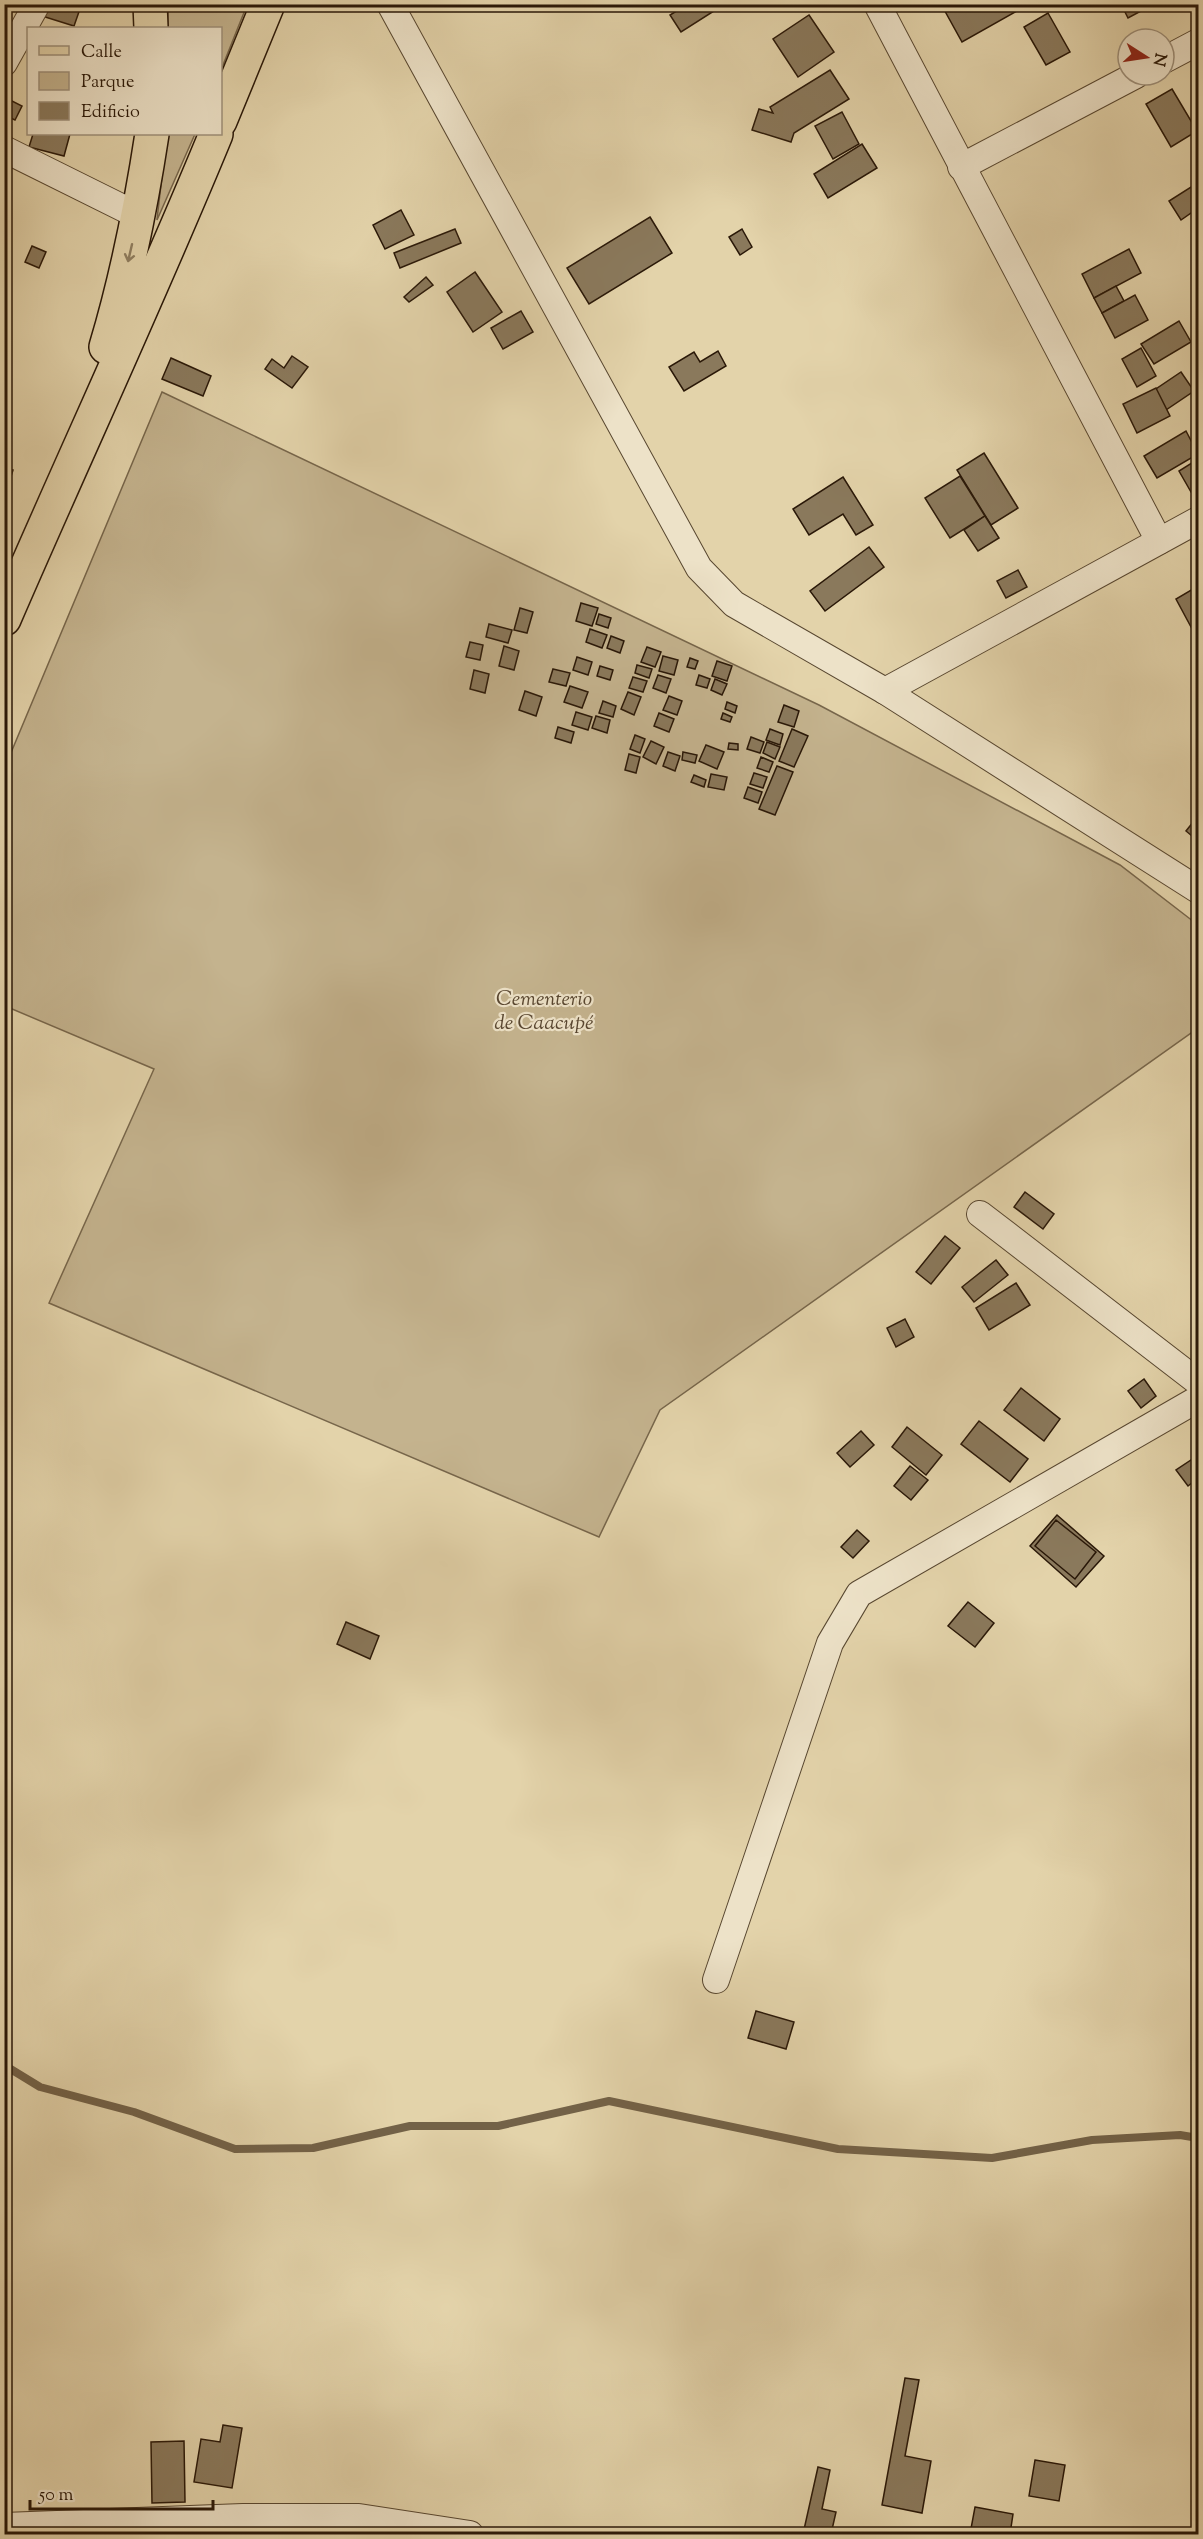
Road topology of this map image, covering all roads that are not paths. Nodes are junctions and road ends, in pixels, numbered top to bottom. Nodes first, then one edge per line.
1 (37, 4) edge
2 (150, 4) edge
3 (268, 4) edge
4 (390, 4) edge
5 (878, 4) edge
6 (151, 27) edge
7 (11, 28) edge
8 (1198, 42) edge
9 (1176, 54) edge
10 (4, 63) edge
11 (1116, 86) edge
12 (222, 117) edge
13 (152, 135) edge
14 (216, 135) edge
15 (4, 149) edge
16 (961, 167) junction
17 (139, 216) junction
18 (74, 456) junction
19 (1198, 520) edge
20 (1159, 541) junction
21 (4, 619) edge
22 (885, 691) junction
23 (1198, 890) edge
24 (980, 1214) dead end
25 (1198, 1382) edge
26 (1198, 1399) edge
27 (716, 1980) dead end
28 (4, 2526) edge
29 (433, 2532) edge
30 (470, 2535) edge

1 - 7 street
2 - 6 main road
3 - 12 main road
4 - 22 street
5 - 16 street
7 - 10 street
8 - 9 street
11 - 16 street
13 - 17 main road
14 - 18 main road
15 - 17 street
16 - 20 street
17 -> 18 main road
18 - 21 main road
19 - 20 street
20 - 22 street
22 - 23 street
24 - 25 street
26 - 27 street
28 - 29 street
29 - 30 street

